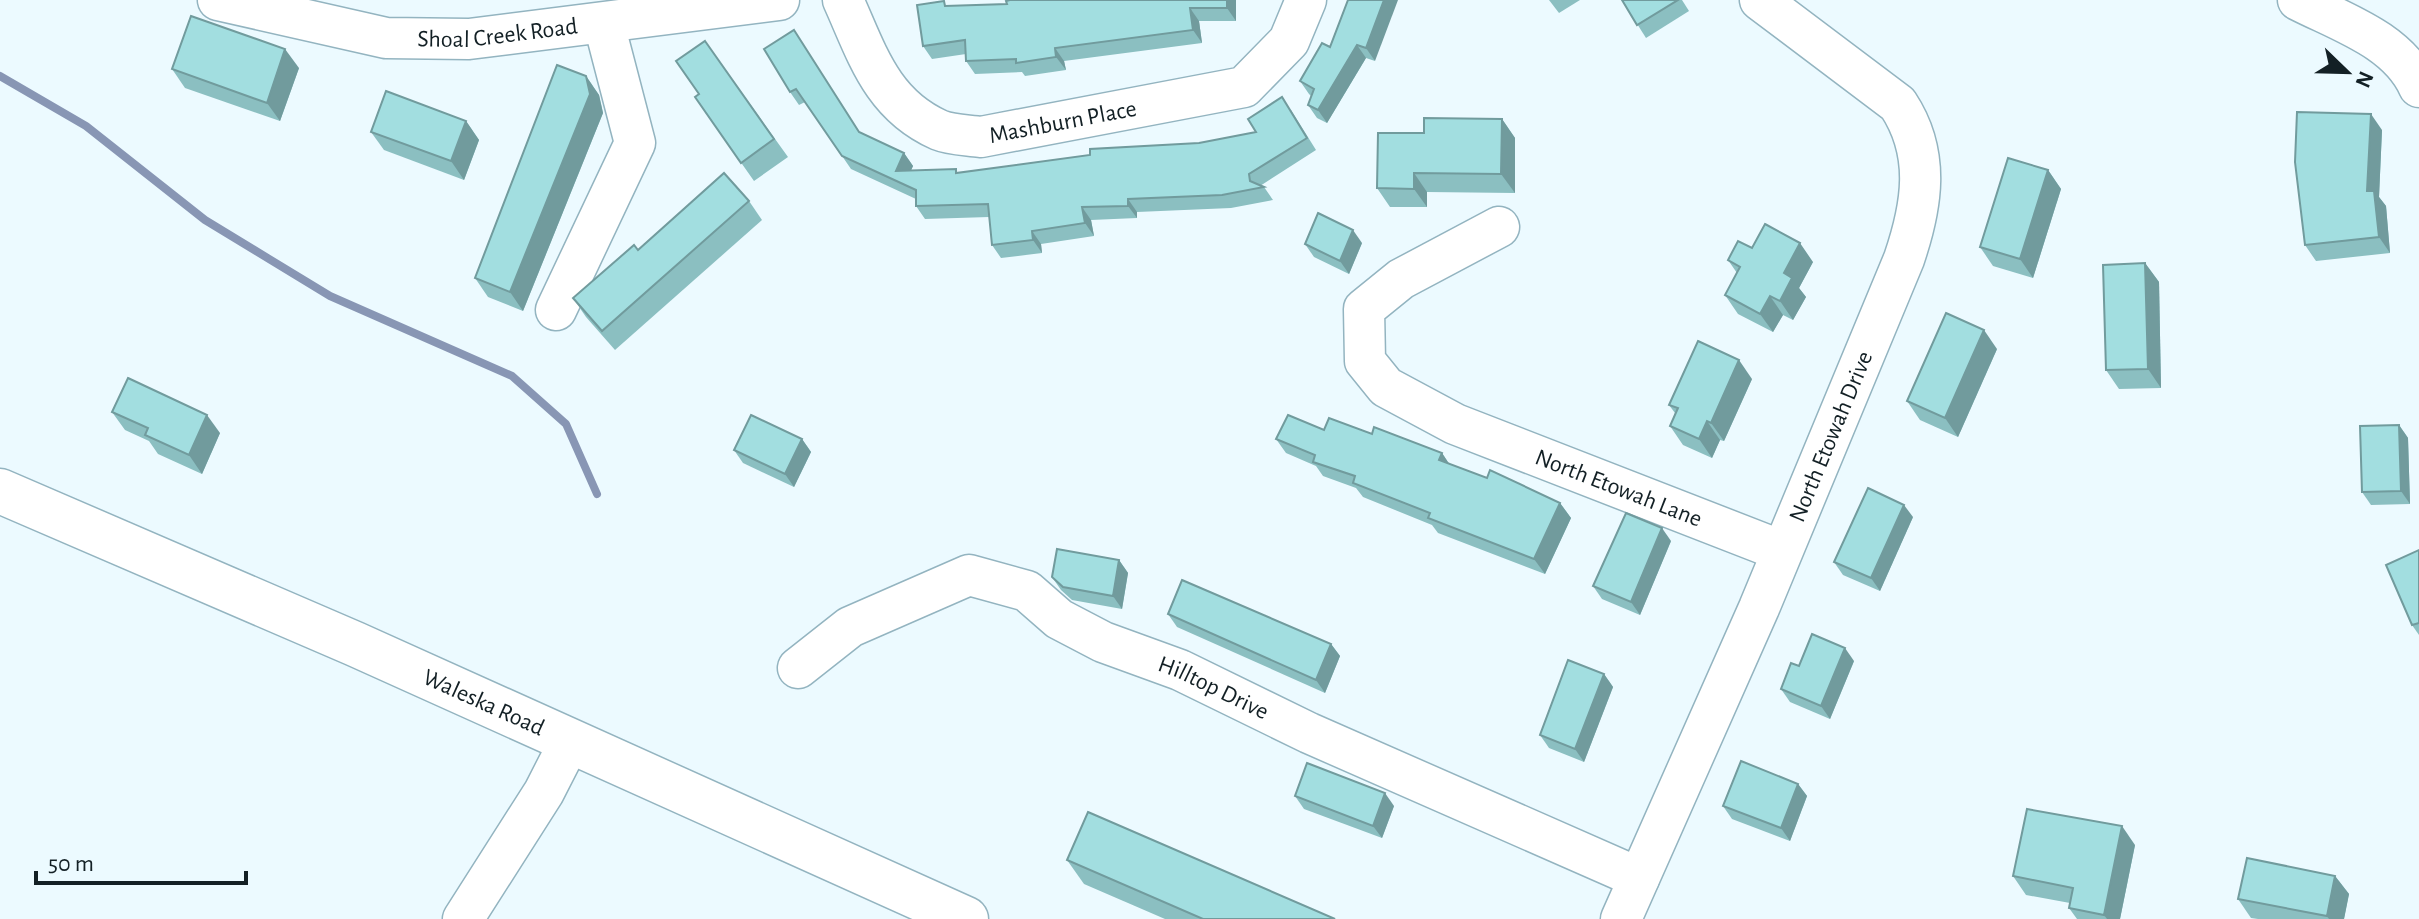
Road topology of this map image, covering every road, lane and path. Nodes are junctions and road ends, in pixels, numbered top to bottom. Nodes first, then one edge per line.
1 (218, 0) edge
2 (779, 0) edge
3 (843, 0) edge
4 (1306, 0) edge
5 (1760, 0) edge
6 (2298, 0) edge
7 (604, 24) junction
8 (2419, 87) edge
9 (1499, 227) dead end
10 (556, 310) dead end
11 (0, 491) edge
12 (1782, 551) junction
13 (798, 668) dead end
14 (570, 741) junction
15 (1639, 878) junction
16 (463, 919) edge
17 (966, 919) edge
18 (1621, 919) edge

1 - 7 street, Shoal Creek Road
2 - 7 street, Shoal Creek Road
3 - 4 street, Mashburn Place
5 - 12 street, North Etowah Drive
6 - 8 street
7 - 10 street
9 - 12 street, North Etowah Lane
11 - 14 main road, Waleska Road
12 - 15 street, North Etowah Drive
13 - 15 street, Hilltop Drive
14 - 16 street
14 - 17 main road, Waleska Road
15 - 18 street, North Etowah Drive

